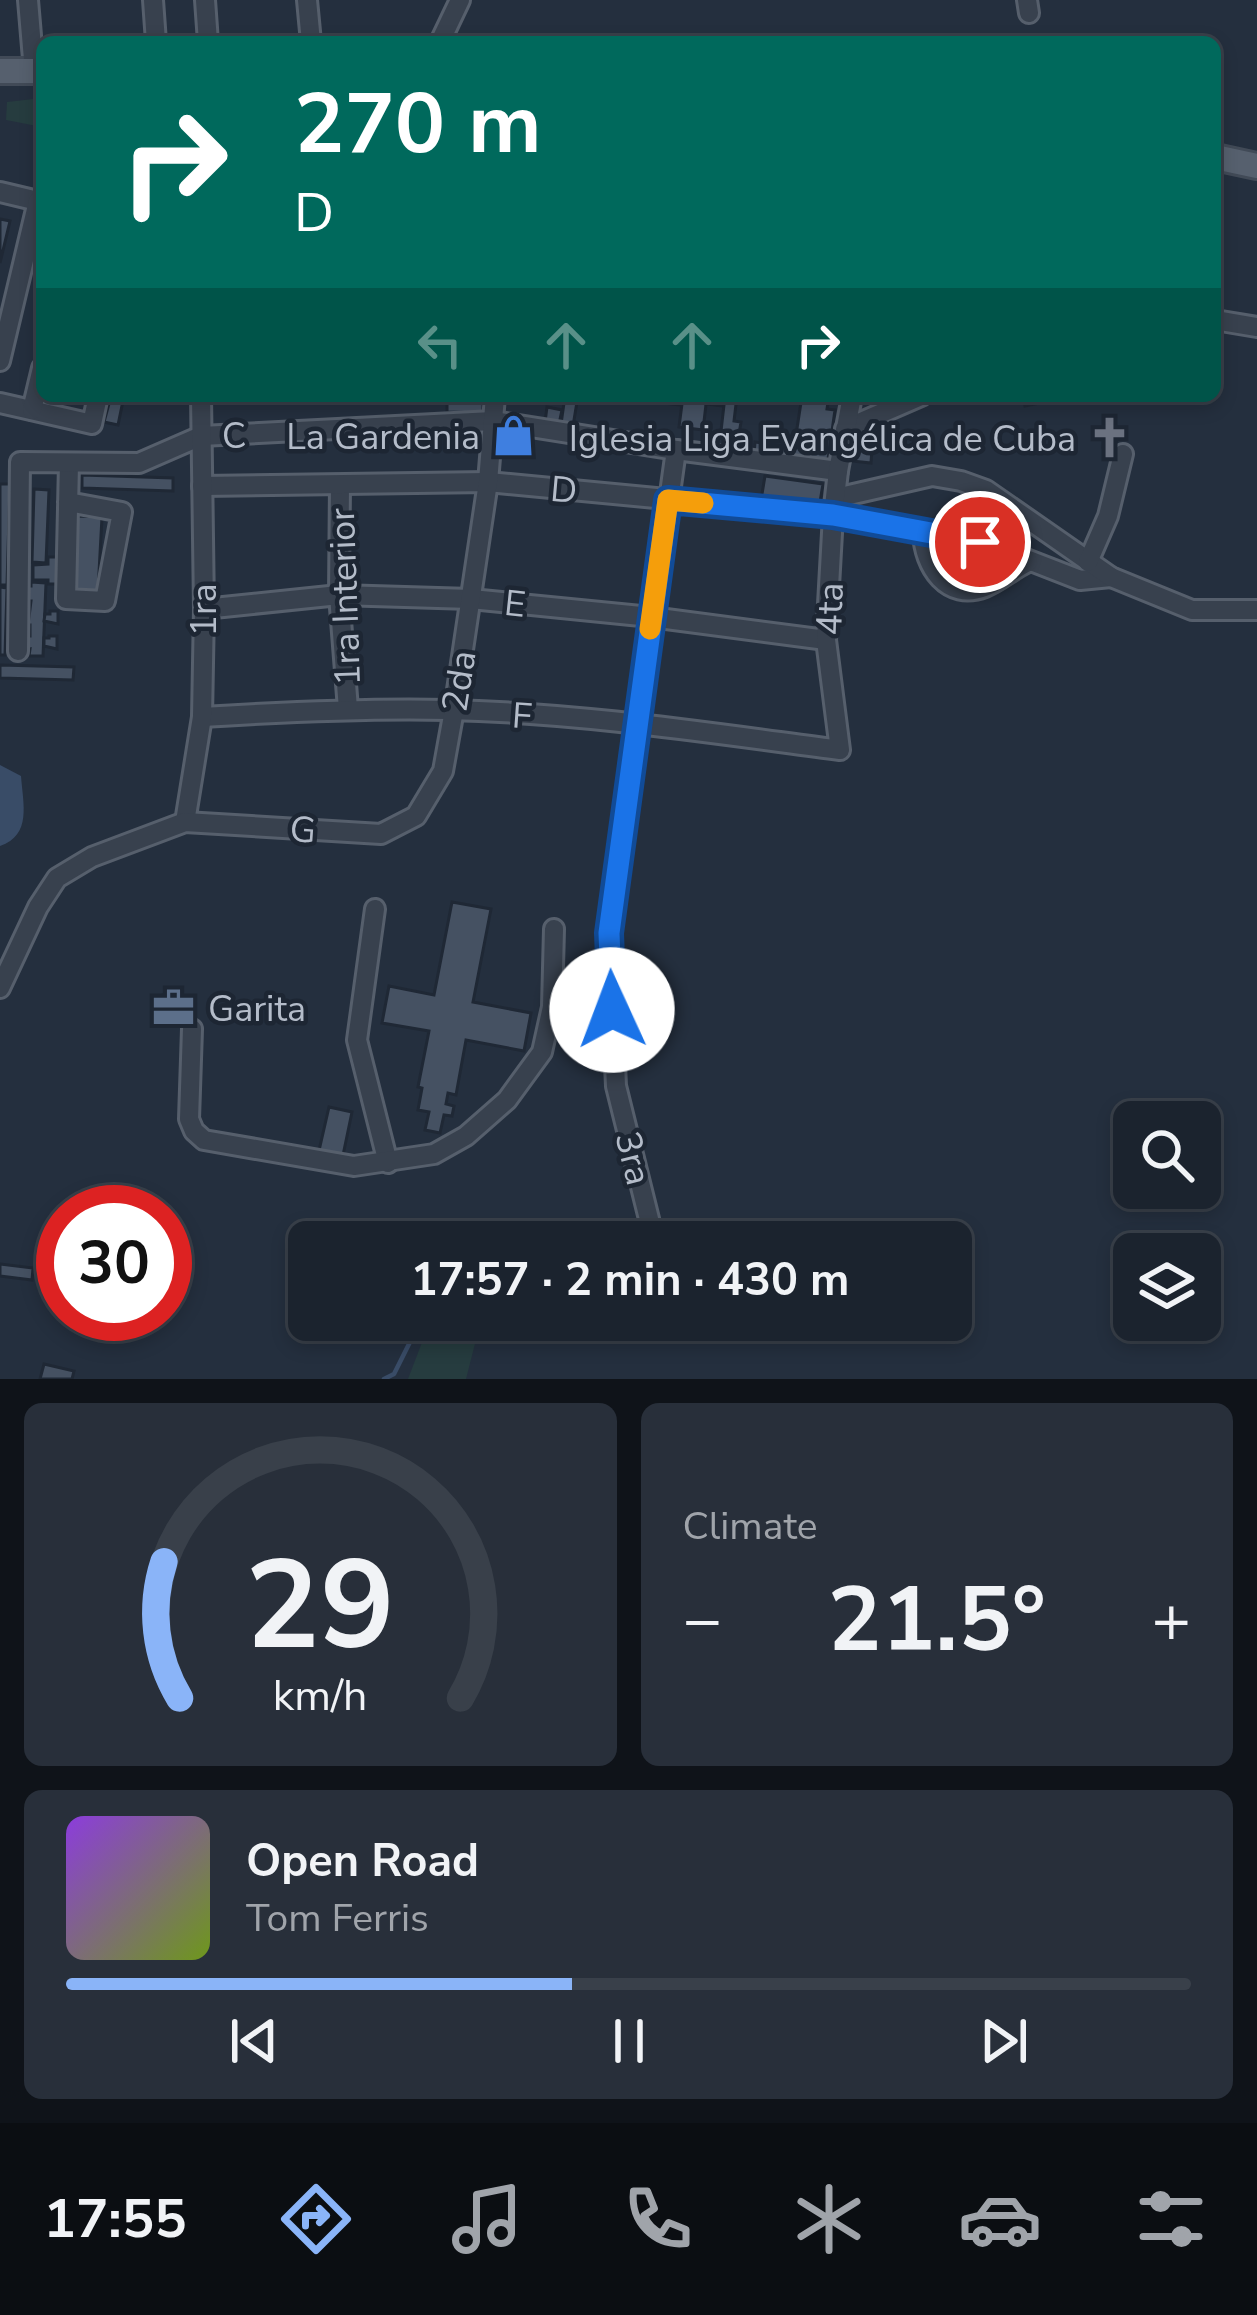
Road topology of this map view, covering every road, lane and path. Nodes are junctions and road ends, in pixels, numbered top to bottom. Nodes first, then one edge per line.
1 (28, 0) edge
2 (153, 0) edge
3 (205, 0) edge
4 (308, 0) edge
5 (460, 0) edge
6 (156, 36) edge
7 (208, 36) edge
8 (311, 36) edge
9 (443, 36) edge
10 (36, 57) edge
11 (0, 71) edge
12 (36, 71) edge
13 (1221, 158) edge
14 (1257, 166) edge
15 (0, 192) edge
16 (36, 201) edge
17 (36, 218) edge
18 (1221, 321) edge
19 (1257, 327) edge
20 (0, 361) edge
21 (36, 393) edge
22 (97, 402) edge
23 (200, 402) edge
24 (495, 402) edge
25 (851, 402) edge
26 (859, 402) edge
27 (906, 402) edge
28 (0, 403) edge
29 (32, 410) junction
30 (879, 413) junction
31 (493, 421) junction
32 (845, 429) junction
33 (201, 436) junction
34 (676, 451) junction
35 (1123, 454) dead end
36 (69, 463) junction
37 (838, 471) junction
38 (488, 482) junction
39 (340, 485) junction
40 (202, 486) junction
41 (668, 500) junction
42 (68, 502) junction
43 (835, 506) junction
44 (923, 532) junction
45 (1028, 562) junction
46 (1088, 562) junction
47 (1111, 577) junction
48 (339, 595) junction
49 (471, 599) junction
50 (204, 609) junction
51 (1257, 610) edge
52 (651, 617) junction
53 (826, 640) junction
54 (18, 651) dead end
55 (347, 709) junction
56 (454, 710) junction
57 (202, 717) junction
58 (637, 724) junction
59 (840, 751) joint
60 (416, 816) joint
61 (185, 822) junction
62 (375, 909) dead end
63 (554, 929) dead end
64 (0, 988) edge
65 (191, 1029) dead end
66 (388, 1162) junction
67 (650, 1221) edge

1 - 10 street
2 - 6 street
3 - 7 street
4 - 8 street
5 - 9 street
11 - 12 main road
13 - 14 main road
15 - 16 street
17 - 20 street
18 - 19 street
21 - 29 street
22 - 29 street
23 - 33 street, 1ra
24 - 31 street, 2da
25 - 32 street, 4ta
26 - 30 street
27 - 30 street
28 - 29 street
30 - 32 street
31 - 33 street, C
31 - 34 street, C
31 - 38 street, 2da
32 - 37 street, 4ta
33 - 36 street
33 - 40 street, 1ra
34 - 37 street, C
34 - 41 street, 3ra
35 - 46 street
36 - 42 street
36 - 54 street
37 - 43 street, 4ta
38 - 39 street, D
38 - 41 street, D
38 - 49 street, 2da
39 - 40 street, D
39 - 48 street, 1ra Interior
40 - 50 street, 1ra
41 - 43 street, D
41 - 52 street, 3ra
42 - 42 street
43 - 44 street, D
43 - 46 street, D
43 - 53 street, 4ta
44 - 45 street, D
44 - 45 street
45 - 47 street, D
46 - 47 street, D
47 - 51 street, D
48 - 49 street, E
48 - 50 street, E
48 - 55 street, 1ra Interior
49 - 52 street, E
49 - 56 street, 2da
50 - 57 street, 1ra
52 - 53 street, E
52 - 58 street, 3ra
53 - 59 street, 4ta
55 - 56 street, F
55 - 57 street, F
56 - 58 street, F
56 - 60 street, 2da
57 - 61 street, 1ra
58 - 59 street, F
58 - 67 street, 3ra
60 - 61 street, G
61 - 64 street
62 - 66 street
63 - 66 street
65 - 66 street

